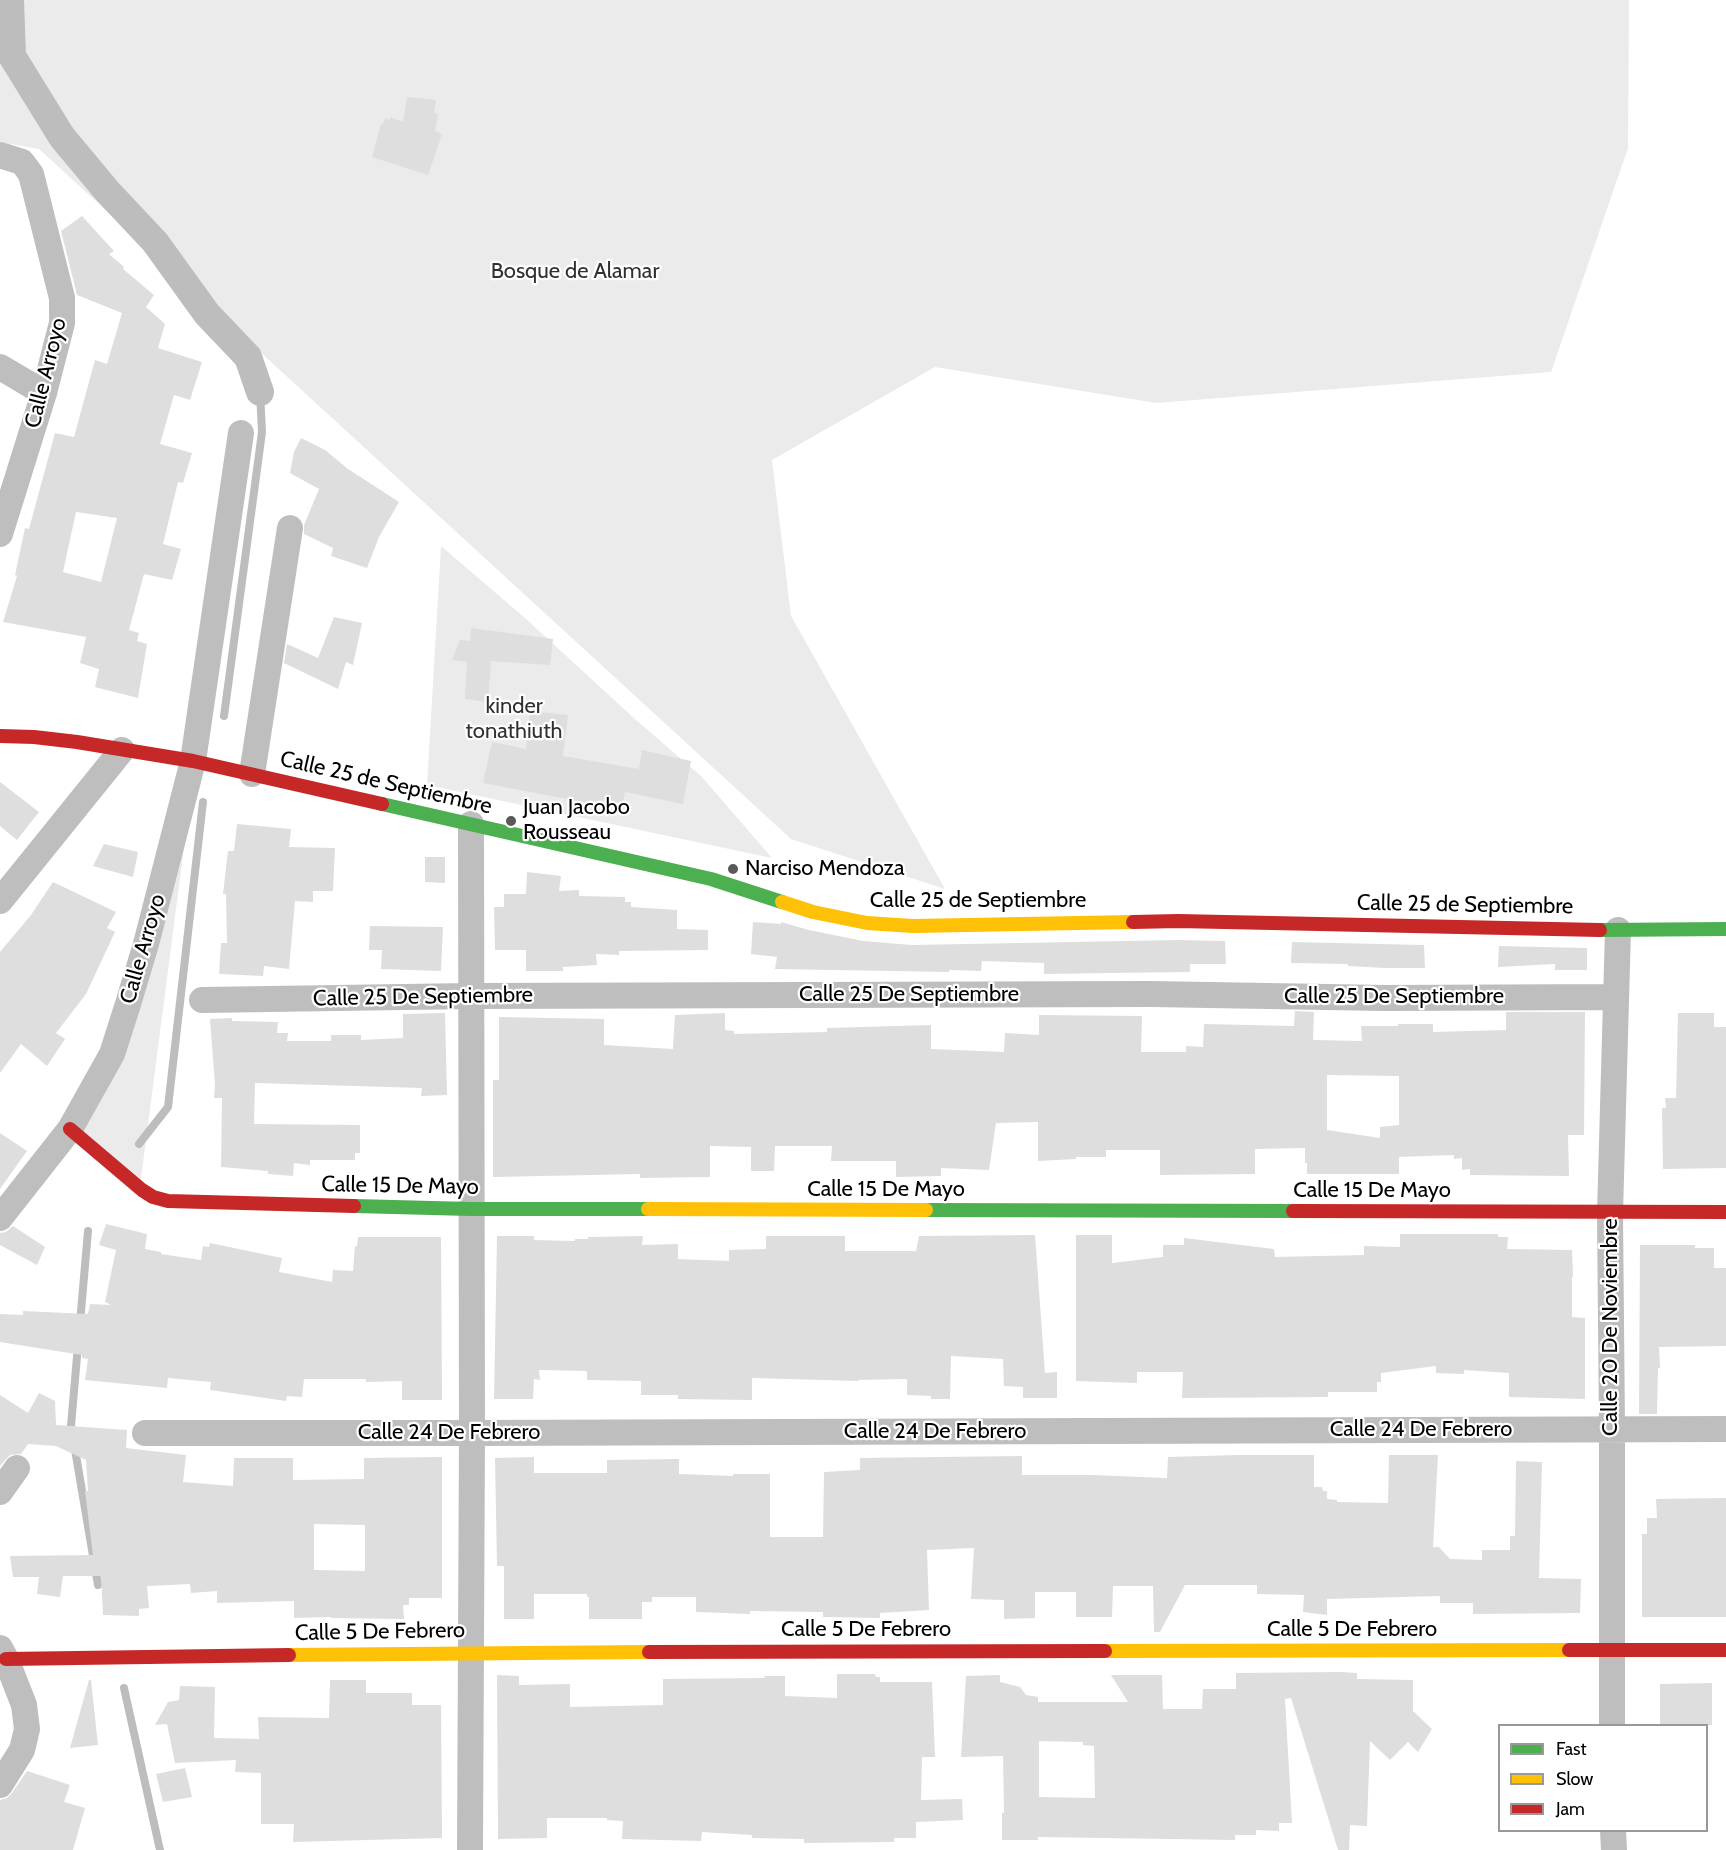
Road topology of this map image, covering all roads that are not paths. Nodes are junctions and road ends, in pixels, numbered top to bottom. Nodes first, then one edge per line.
1 (0, 155) edge
2 (0, 367) edge
3 (44, 393) junction
4 (241, 433) dead end
5 (290, 528) dead end
6 (0, 534) edge
7 (0, 736) edge
8 (122, 750) junction
9 (193, 761) junction
10 (252, 774) junction
11 (471, 824) junction
12 (0, 901) edge
13 (1726, 929) edge
14 (1618, 930) junction
15 (471, 996) junction
16 (1615, 997) junction
17 (202, 1000) dead end
18 (70, 1129) junction
19 (471, 1209) junction
20 (1726, 1212) edge
21 (1610, 1213) junction
22 (0, 1218) edge
23 (1726, 1429) edge
24 (1612, 1430) junction
25 (145, 1432) dead end
26 (472, 1433) junction
27 (17, 1468) dead end
28 (0, 1492) edge
29 (1611, 1650) junction
30 (1726, 1650) edge
31 (470, 1652) junction
32 (3, 1653) edge
33 (1612, 1724) edge
34 (0, 1785) edge
35 (1613, 1832) edge
36 (470, 1850) edge
37 (1614, 1850) edge

1 - 3 street, Calle Arroyo
2 - 3 street
3 - 6 street, Calle Arroyo
4 - 9 street, Calle Arroyo
5 - 10 street
7 - 8 street, Calle 25 de Septiembre
8 - 9 street, Calle 25 de Septiembre
8 - 12 street
9 - 10 street, Calle 25 de Septiembre
9 - 18 street, Calle Arroyo
10 - 11 street, Calle 25 de Septiembre
11 - 14 street, Calle 25 de Septiembre
11 - 15 street
13 - 14 street, Calle 25 de Septiembre
14 - 16 street, Calle 20 De Noviembre
15 - 16 street, Calle 25 De Septiembre
15 - 17 street, Calle 25 De Septiembre
15 - 19 street
16 - 21 street, Calle 20 De Noviembre
18 - 19 street, Calle 15 De Mayo
18 - 22 street, Calle Arroyo
19 - 21 street, Calle 15 De Mayo
19 - 26 street
20 - 21 street, Calle 15 De Mayo
21 - 24 street, Calle 20 De Noviembre
23 - 24 street, Calle 24 De Febrero
24 - 26 street, Calle 24 De Febrero
24 - 29 street, Calle 20 De Noviembre
25 - 26 street, Calle 24 De Febrero
26 - 31 street
27 - 28 street
29 - 30 street, Calle 5 De Febrero
29 - 31 street, Calle 5 De Febrero
29 - 33 street, Calle 20 De Noviembre
31 - 32 street, Calle 5 De Febrero
31 - 36 street
32 - 34 street
35 - 37 street

